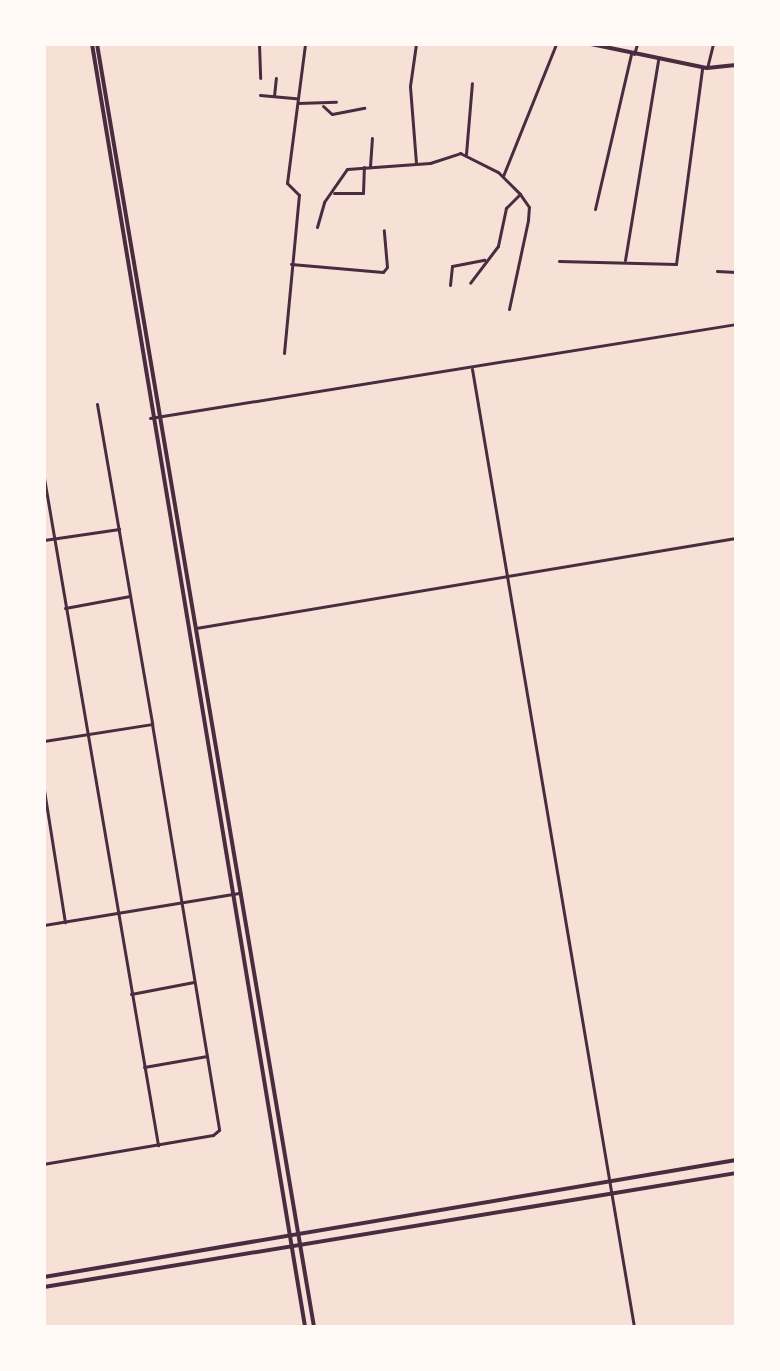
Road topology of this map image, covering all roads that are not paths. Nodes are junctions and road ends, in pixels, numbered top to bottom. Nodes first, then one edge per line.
1 (94, 44) edge
2 (259, 44) edge
3 (305, 44) edge
4 (416, 44) edge
5 (556, 44) edge
6 (591, 44) edge
7 (637, 44) edge
8 (713, 44) edge
9 (632, 54) junction
10 (658, 60) junction
11 (736, 65) edge
12 (704, 68) junction
13 (260, 78) dead end
14 (276, 78) dead end
15 (472, 83) dead end
16 (260, 95) dead end
17 (274, 96) junction
18 (298, 101) junction
19 (336, 102) dead end
20 (323, 106) junction
21 (364, 108) dead end
22 (372, 138) dead end
23 (466, 156) junction
24 (416, 163) junction
25 (370, 166) junction
26 (364, 167) junction
27 (503, 176) junction
28 (333, 193) junction
29 (520, 194) junction
30 (595, 209) dead end
31 (317, 227) dead end
32 (384, 230) dead end
33 (484, 260) junction
34 (625, 260) junction
35 (559, 261) dead end
36 (291, 264) junction
37 (717, 271) dead end
38 (736, 272) edge
39 (470, 283) dead end
40 (450, 285) dead end
41 (509, 309) dead end
42 (736, 324) edge
43 (284, 353) dead end
44 (472, 369) junction
45 (97, 404) dead end
46 (159, 417) junction
47 (150, 418) junction
48 (44, 478) edge
49 (119, 529) junction
50 (55, 538) junction
51 (736, 538) edge
52 (44, 540) edge
53 (504, 576) junction
54 (130, 596) junction
55 (65, 608) junction
56 (196, 628) junction
57 (152, 724) junction
58 (88, 735) junction
59 (44, 741) edge
60 (44, 790) edge
61 (45, 806) edge
62 (240, 893) junction
63 (231, 894) junction
64 (181, 903) junction
65 (119, 913) junction
66 (65, 922) junction
67 (44, 925) edge
68 (194, 982) junction
69 (131, 994) junction
70 (207, 1056) junction
71 (144, 1067) junction
72 (158, 1145) junction
73 (736, 1160) edge
74 (44, 1164) edge
75 (736, 1173) edge
76 (607, 1182) junction
77 (611, 1194) junction
78 (298, 1234) junction
79 (290, 1235) junction
80 (301, 1244) junction
81 (293, 1246) junction
82 (44, 1277) edge
83 (44, 1287) edge
84 (305, 1327) edge
85 (314, 1327) edge
86 (634, 1327) edge

1 - 46 street
1 - 47 street
2 - 13 street
3 - 18 street
4 - 24 street
5 - 27 street
6 - 9 street
7 - 9 street
8 - 12 street
9 - 10 street
9 - 30 street
10 - 12 street
10 - 34 street
11 - 12 street
12 - 34 street
14 - 17 street
15 - 23 street
16 - 17 street
17 - 18 street
18 - 20 street
18 - 36 street
19 - 20 street
20 - 21 street
22 - 25 street
23 - 24 street
23 - 27 street
24 - 25 street
25 - 26 street
26 - 28 street
26 - 28 street
27 - 29 street
28 - 31 street
29 - 33 street
29 - 41 street
32 - 36 street
33 - 39 street
33 - 40 street
34 - 35 street
36 - 43 street
37 - 38 street
42 - 44 street
44 - 46 street
44 - 53 street
45 - 49 street
46 - 47 street
46 - 56 street
47 - 63 street
48 - 50 street
49 - 50 street
49 - 54 street
50 - 52 street
50 - 55 street
51 - 53 street
53 - 56 street
53 - 76 street
54 - 55 street
54 - 57 street
55 - 58 street
56 - 62 street
57 - 58 street
57 - 64 street
58 - 59 street
58 - 65 street
60 - 61 street
61 - 66 street
62 - 63 street
62 - 78 street
63 - 64 street
63 - 79 street
64 - 65 street
64 - 68 street
65 - 66 street
65 - 69 street
66 - 67 street
68 - 69 street
68 - 70 street
69 - 71 street
70 - 71 street
70 - 72 street
71 - 72 street
72 - 74 street
73 - 76 street
75 - 77 street
76 - 77 street
76 - 78 street
77 - 80 street
77 - 86 street
78 - 79 street
78 - 80 street
79 - 81 street
79 - 82 street
80 - 81 street
80 - 85 street
81 - 83 street
81 - 84 street

